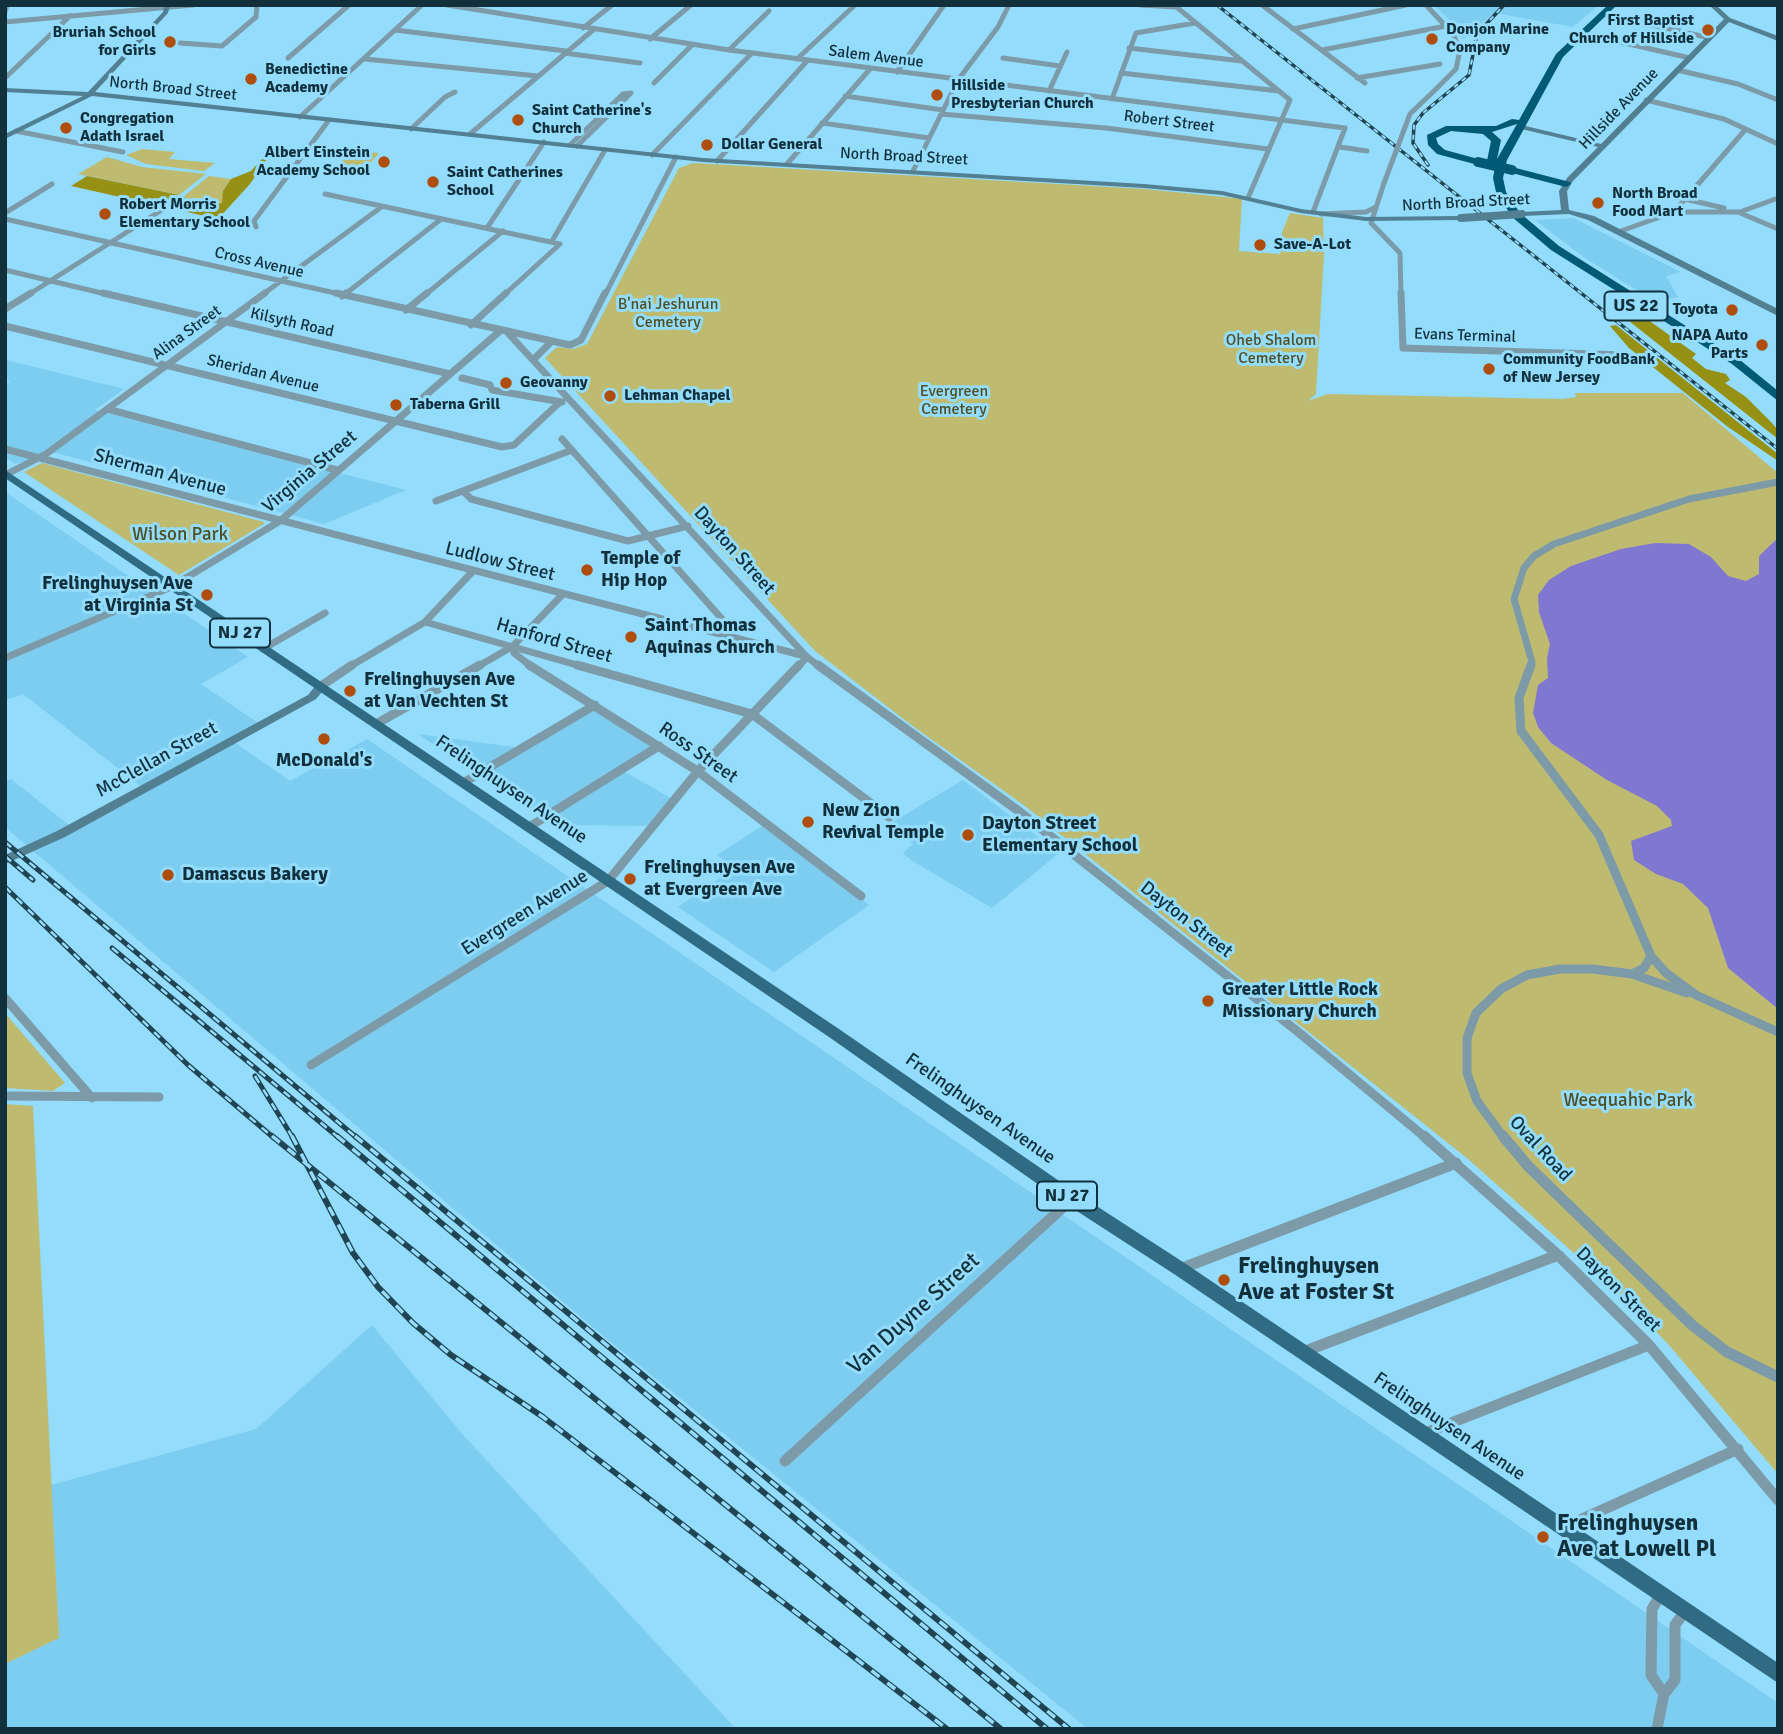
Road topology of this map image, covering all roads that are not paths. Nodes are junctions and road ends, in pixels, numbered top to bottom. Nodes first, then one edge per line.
1 (8, 5) edge
2 (193, 5) edge
3 (257, 5) edge
4 (349, 5) edge
5 (422, 5) edge
6 (446, 5) edge
7 (612, 5) edge
8 (691, 5) edge
9 (855, 5) edge
10 (944, 5) edge
11 (1009, 5) edge
12 (1140, 5) edge
13 (1272, 5) edge
14 (1406, 5) edge
15 (1426, 5) edge
16 (1613, 5) edge
17 (1712, 5) edge
18 (167, 6) edge
19 (1175, 6) edge
20 (1263, 6) edge
21 (1603, 10) edge
22 (769, 11) dead end
23 (5, 12) edge
24 (71, 16) junction
25 (1728, 19) junction
26 (5, 22) edge
27 (1195, 23) junction
28 (1446, 26) junction
29 (583, 28) junction
30 (1293, 29) junction
31 (396, 30) junction
32 (593, 30) junction
33 (1581, 33) junction
34 (1710, 38) junction
35 (650, 39) junction
36 (1778, 39) edge
37 (180, 43) dead end
38 (692, 45) junction
39 (1129, 48) junction
40 (729, 50) junction
41 (1321, 50) junction
42 (565, 52) junction
43 (1067, 52) dead end
44 (752, 53) junction
45 (288, 58) dead end
46 (365, 58) junction
47 (1003, 58) dead end
48 (1689, 58) junction
49 (797, 59) junction
50 (807, 61) junction
51 (1243, 61) junction
52 (640, 64) dead end
53 (1440, 64) dead end
54 (1060, 66) junction
55 (870, 68) junction
56 (1677, 70) junction
57 (897, 72) junction
58 (1121, 73) junction
59 (538, 76) junction
60 (5, 78) edge
61 (1357, 78) junction
62 (958, 80) junction
63 (654, 83) dead end
64 (1365, 83) dead end
65 (5, 90) edge
66 (1049, 91) junction
67 (455, 92) dead end
68 (1280, 92) junction
69 (91, 94) junction
70 (845, 96) junction
71 (1112, 99) junction
72 (1646, 100) junction
73 (1778, 100) edge
74 (612, 109) dead end
75 (942, 112) junction
76 (300, 117) junction
77 (329, 120) junction
78 (1282, 120) junction
79 (822, 123) junction
80 (1518, 123) junction
81 (1470, 128) junction
82 (411, 129) junction
83 (1745, 130) junction
84 (16, 131) junction
85 (470, 134) junction
86 (5, 137) edge
87 (929, 138) junction
88 (544, 142) junction
89 (1778, 144) edge
90 (573, 146) junction
91 (1602, 146) junction
92 (1340, 147) junction
93 (1268, 149) junction
94 (605, 150) junction
95 (1367, 151) dead end
96 (124, 152) dead end
97 (652, 155) junction
98 (676, 158) junction
99 (1494, 158) junction
100 (717, 161) junction
101 (787, 164) junction
102 (913, 171) junction
103 (52, 184) dead end
104 (1564, 188) junction
105 (324, 194) dead end
106 (1248, 198) junction
107 (1778, 198) edge
108 (1685, 199) junction
109 (168, 206) dead end
110 (1376, 207) junction
111 (380, 208) junction
112 (1565, 212) junction
113 (1674, 212) junction
114 (1740, 212) junction
115 (5, 213) edge
116 (1317, 213) junction
117 (1522, 214) joint
118 (5, 219) edge
119 (440, 220) junction
120 (1371, 220) junction
121 (1607, 225) junction
122 (256, 227) dead end
123 (487, 228) junction
124 (1778, 229) edge
125 (503, 231) junction
126 (1620, 231) junction
127 (552, 241) junction
128 (108, 242) junction
129 (5, 270) edge
130 (48, 281) junction
131 (279, 282) junction
132 (342, 296) junction
133 (5, 309) edge
134 (406, 310) junction
135 (1778, 313) edge
136 (225, 322) junction
137 (471, 324) junction
138 (5, 326) edge
139 (504, 332) junction
140 (551, 342) junction
141 (1624, 355) dead end
142 (533, 360) junction
143 (166, 365) junction
144 (450, 373) junction
145 (462, 378) dead end
146 (1778, 397) edge
147 (570, 400) junction
148 (560, 402) junction
149 (107, 409) junction
150 (1778, 409) edge
151 (396, 421) junction
152 (562, 439) dead end
153 (5, 449) edge
154 (572, 450) junction
155 (40, 458) junction
156 (337, 470) junction
157 (6, 473) edge
158 (1778, 482) edge
159 (463, 491) junction
160 (436, 501) dead end
161 (279, 521) junction
162 (688, 526) junction
163 (307, 528) joint
164 (651, 537) junction
165 (473, 571) junction
166 (171, 587) junction
167 (563, 594) junction
168 (325, 613) dead end
169 (425, 622) junction
170 (727, 636) junction
171 (513, 646) junction
172 (263, 649) junction
173 (807, 657) junction
174 (5, 658) edge
175 (321, 686) junction
176 (595, 705) junction
177 (752, 714) junction
178 (376, 724) junction
179 (659, 746) junction
180 (698, 771) junction
181 (463, 783) junction
182 (889, 817) dead end
183 (529, 828) junction
184 (5, 860) edge
185 (608, 881) junction
186 (861, 896) dead end
187 (1651, 956) junction
188 (1632, 974) junction
189 (5, 998) edge
190 (1705, 1000) junction
191 (1778, 1032) edge
192 (311, 1065) dead end
193 (5, 1096) edge
194 (159, 1097) dead end
195 (92, 1098) junction
196 (1456, 1163) junction
197 (1072, 1199) junction
198 (1558, 1255) junction
199 (1180, 1269) junction
200 (1649, 1345) junction
201 (1301, 1353) junction
202 (1778, 1377) edge
203 (1423, 1434) junction
204 (1738, 1449) junction
205 (785, 1461) dead end
206 (1778, 1500) edge
207 (1571, 1534) junction
208 (1661, 1594) junction
209 (1685, 1611) junction
210 (1778, 1674) edge
211 (1664, 1694) junction
212 (1657, 1729) edge

1 - 23 street
2 - 18 street
3 - 37 street
4 - 45 street
5 - 31 street
6 - 29 street, Salem Avenue
7 - 29 street
8 - 35 street
9 - 49 street
10 - 57 street
11 - 62 street
12 - 19 street
13 - 20 street
14 - 30 street
15 - 28 street
16 - 21 highway, US 22
17 - 25 main road
18 - 24 street
18 - 69 main road
19 - 27 street
20 - 30 street
21 - 33 highway, US 22
21 - 34 street
21 - 80 highway, US 22
22 - 40 street
24 - 26 street
24 - 60 street
25 - 34 main road, Hillside Avenue
25 - 36 main road
27 - 39 street
27 - 51 street
28 - 41 street
28 - 110 street, bridge
29 - 32 street, Salem Avenue
30 - 41 street
31 - 42 street
31 - 46 street
32 - 35 street, Salem Avenue
32 - 42 street
33 - 48 street
33 - 80 highway, US 22
34 - 48 main road, Hillside Avenue
35 - 38 street, Salem Avenue
38 - 40 street, Salem Avenue
38 - 63 street
39 - 51 street
39 - 58 street
40 - 44 street, Salem Avenue
41 - 61 street
42 - 52 street
42 - 59 street
43 - 54 street
44 - 49 street, Salem Avenue
44 - 97 street
46 - 59 street
46 - 76 street
47 - 54 street
48 - 56 main road, Hillside Avenue
49 - 50 street, Salem Avenue
50 - 55 street, Salem Avenue
50 - 100 street
51 - 68 street
53 - 61 street
54 - 66 street
55 - 57 street, Salem Avenue
55 - 70 street
56 - 72 main road, Hillside Avenue
56 - 73 street
57 - 62 street, Salem Avenue
58 - 68 street
58 - 71 street
59 - 85 street
61 - 64 street
62 - 66 street, Salem Avenue
62 - 75 street
65 - 69 main road, North Broad Street
66 - 71 street, Salem Avenue
67 - 82 street
68 - 78 street
69 - 76 main road, North Broad Street
69 - 84 main road
70 - 75 street, Robert Street
70 - 79 street
71 - 78 street, Salem Avenue
72 - 83 street
72 - 91 main road, Hillside Avenue
74 - 90 street
75 - 87 street
75 - 93 street, Robert Street
76 - 77 main road, North Broad Street
77 - 82 main road, North Broad Street
77 - 122 street
78 - 92 street, Salem Avenue
78 - 93 street
79 - 87 street
79 - 101 street
80 - 81 highway
80 - 91 main road
80 - 99 highway, US 22
80 - 146 highway, US 22
81 - 99 highway
81 - 104 highway, bridge
82 - 85 main road, North Broad Street
83 - 89 street
83 - 108 street
84 - 86 main road
84 - 96 street
85 - 88 main road, North Broad Street
87 - 102 street
88 - 90 main road, North Broad Street
88 - 123 street
90 - 94 main road, North Broad Street
91 - 104 main road, Hillside Avenue
92 - 95 street
92 - 116 street
93 - 106 street
94 - 97 main road, North Broad Street
94 - 127 street
97 - 98 main road, North Broad Street
98 - 100 main road, North Broad Street
98 - 140 street, Cross Avenue
99 - 150 highway, US 22
100 - 101 main road, North Broad Street
101 - 102 main road, North Broad Street
102 - 106 main road, North Broad Street
103 - 115 street
104 - 112 main road
104 - 121 main road
105 - 111 street
106 - 116 main road, North Broad Street
107 - 114 street
108 - 113 street
108 - 114 street
109 - 128 street
110 - 116 street
110 - 120 street
111 - 119 street
111 - 131 street, Alina Street
112 - 117 main road, North Broad Street
112 - 121 main road, North Broad Street
113 - 114 street
113 - 126 street
114 - 124 street
116 - 120 main road, North Broad Street
117 - 120 main road, North Broad Street, bridge
118 - 128 street, Cross Avenue
119 - 123 street
119 - 132 street
120 - 141 street, Evans Terminal
121 - 126 main road, North Broad Street
123 - 125 street
125 - 127 street
125 - 134 street
126 - 135 main road, North Broad Street
127 - 137 street
128 - 130 street
128 - 131 street, Cross Avenue
129 - 130 street, Kilsyth Road
130 - 133 street
130 - 136 street, Kilsyth Road
131 - 132 street, Cross Avenue
131 - 136 street, Alina Street
132 - 134 street, Cross Avenue
134 - 137 street, Cross Avenue
136 - 143 street, Alina Street
136 - 144 street, Kilsyth Road
137 - 139 street, Cross Avenue
138 - 143 street, Sheridan Avenue
139 - 140 street, Cross Avenue
139 - 142 street
139 - 144 street, Virginia Street
140 - 142 street
142 - 147 street
143 - 149 street, Alina Street
143 - 151 street, Sheridan Avenue
144 - 151 street, Virginia Street
145 - 148 street
147 - 148 street
147 - 162 street, Dayton Street
148 - 151 street, Sheridan Avenue
149 - 155 street, Alina Street
149 - 156 street
151 - 156 street, Virginia Street
152 - 154 street
153 - 155 street, Sherman Avenue
154 - 159 street
154 - 164 street
155 - 157 street, Alina Street
155 - 161 street, Sherman Avenue
156 - 161 street, Virginia Street
157 - 166 main road, Frelinghuysen Avenue / NJ 27
158 - 187 street
159 - 160 street
159 - 164 street
161 - 163 street, Sherman Avenue
161 - 166 street, Virginia Street
162 - 164 street
162 - 173 street, Dayton Street
163 - 165 street, Ludlow Street
164 - 170 street
165 - 167 street, Ludlow Street
165 - 169 street
166 - 172 main road, Frelinghuysen Avenue / NJ 27
166 - 174 street, Virginia Street
167 - 170 street, Ludlow Street
167 - 171 street
168 - 172 street
169 - 171 street, Hanford Street
169 - 175 street
170 - 173 street, Ludlow Street
171 - 176 street, Ross Street
171 - 177 street, Hanford Street
171 - 178 street
172 - 175 main road, Frelinghuysen Avenue / NJ 27
173 - 177 street, Evergreen Avenue
173 - 196 street, Dayton Street
175 - 178 main road, Frelinghuysen Avenue / NJ 27
175 - 184 main road, McClellan Street
176 - 179 street, Ross Street
176 - 181 street
177 - 180 street, Evergreen Avenue
177 - 182 street, Hanford Street
178 - 181 main road, Frelinghuysen Avenue / NJ 27
179 - 180 street, Ross Street
179 - 183 street
180 - 185 street, Evergreen Avenue
180 - 186 street, Ross Street
181 - 183 main road, Frelinghuysen Avenue / NJ 27
183 - 185 main road, Frelinghuysen Avenue / NJ 27
185 - 192 street, Evergreen Avenue
185 - 197 main road, Frelinghuysen Avenue / NJ 27
187 - 188 street
187 - 190 street
188 - 190 street, Oval Road
188 - 202 street, Oval Road
189 - 195 street
190 - 191 street
193 - 195 street
194 - 195 street
196 - 198 street, Dayton Street
196 - 199 street
197 - 199 main road, Frelinghuysen Avenue / NJ 27
197 - 205 street, Van Duyne Street
198 - 200 street, Dayton Street
198 - 201 street
199 - 201 main road, Frelinghuysen Avenue / NJ 27
200 - 203 street
200 - 204 street, Dayton Street
201 - 203 main road, Frelinghuysen Avenue / NJ 27
203 - 207 main road, Frelinghuysen Avenue / NJ 27
204 - 206 street, Dayton Street
204 - 207 street
207 - 208 main road, Frelinghuysen Avenue / NJ 27
208 - 209 main road, Frelinghuysen Avenue / NJ 27
208 - 211 street
209 - 210 main road, Frelinghuysen Avenue / NJ 27
209 - 211 street
211 - 212 street

